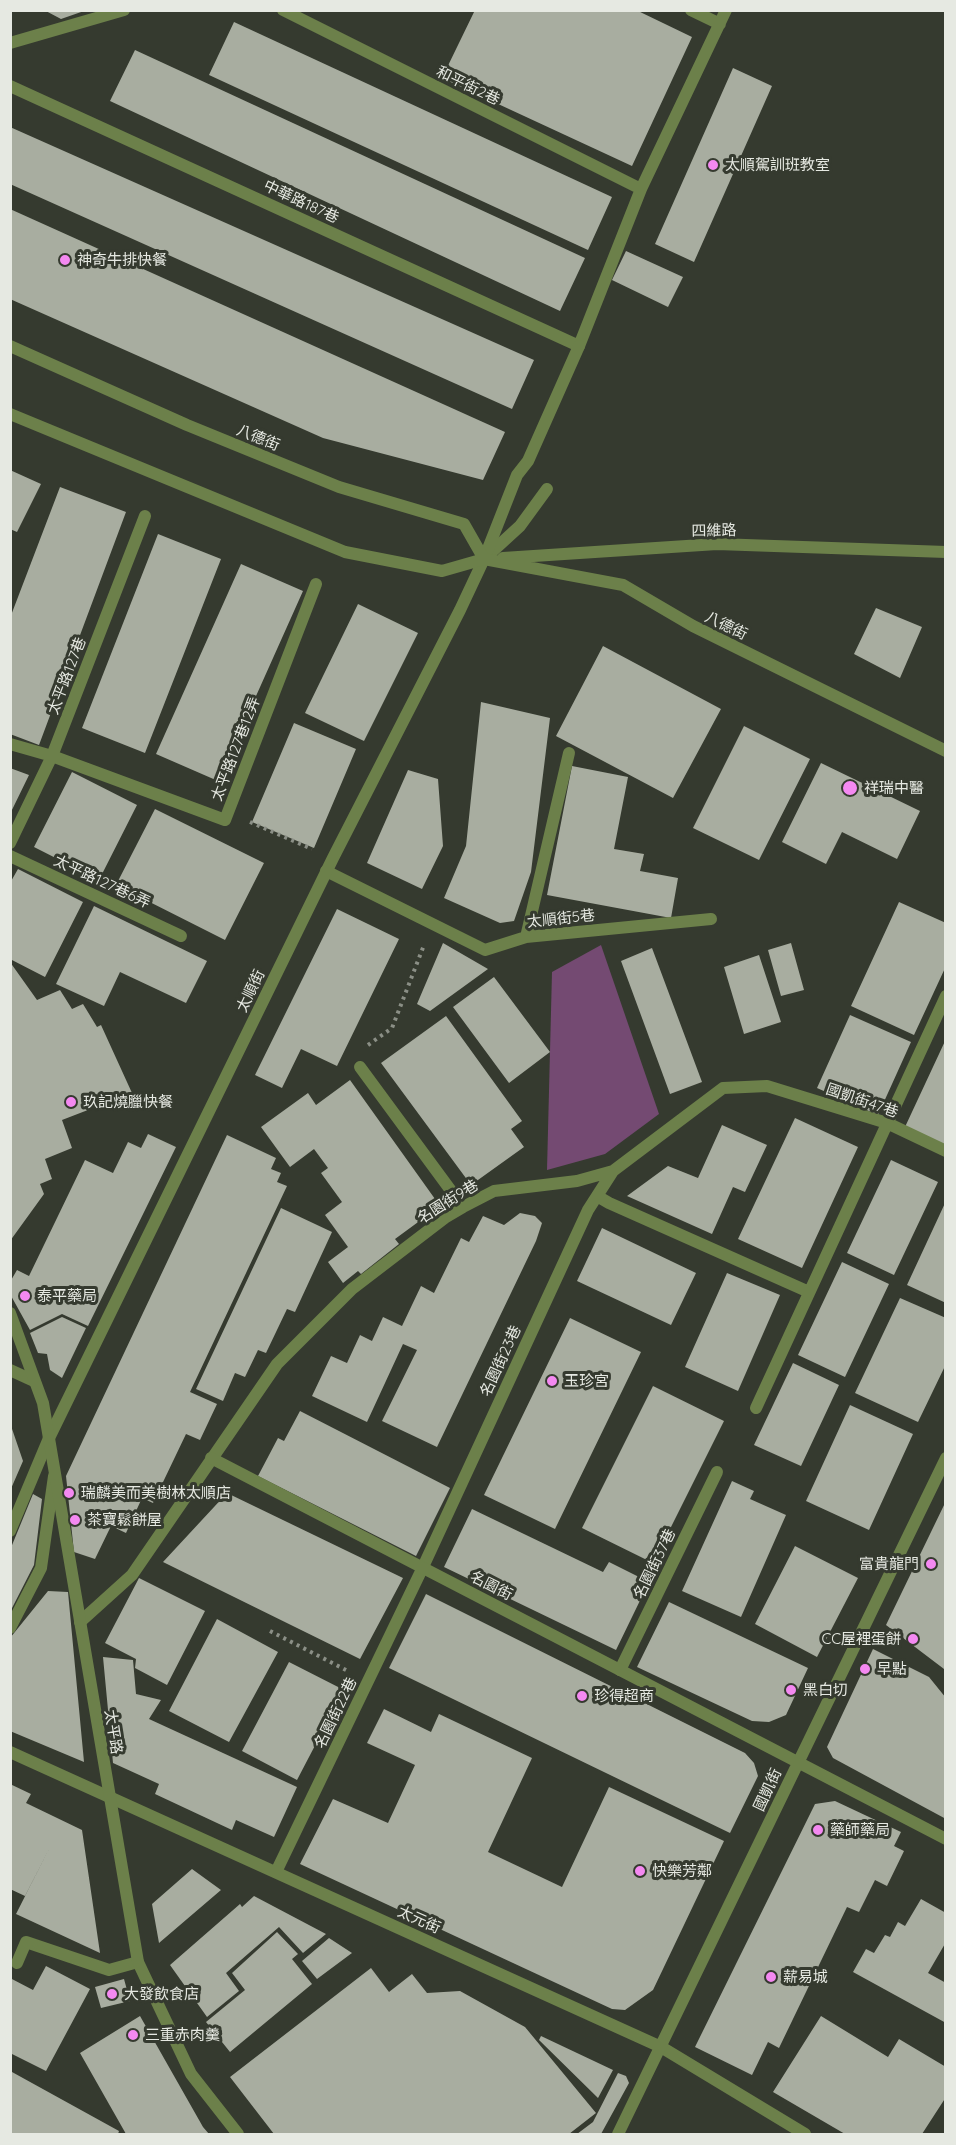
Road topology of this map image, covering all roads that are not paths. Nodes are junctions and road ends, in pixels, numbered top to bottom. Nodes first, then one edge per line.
1 (124, 10) edge
2 (283, 10) edge
3 (691, 10) edge
4 (726, 10) edge
5 (720, 24) junction
6 (10, 43) edge
7 (10, 86) edge
8 (641, 189) junction
9 (10, 346) edge
10 (579, 346) junction
11 (10, 414) edge
12 (547, 489) dead end
13 (145, 516) dead end
14 (945, 552) edge
15 (484, 559) junction
16 (316, 584) dead end
17 (10, 744) edge
18 (945, 751) edge
19 (569, 753) dead end
20 (52, 756) junction
21 (10, 843) edge
22 (10, 856) edge
23 (326, 871) junction
24 (711, 919) dead end
25 (181, 936) dead end
26 (526, 936) junction
27 (945, 996) edge
28 (360, 1067) road end
29 (767, 1086) joint
30 (887, 1124) junction
31 (945, 1151) edge
32 (613, 1171) junction
33 (597, 1196) junction
34 (463, 1208) junction
35 (809, 1292) junction
36 (10, 1313) edge
37 (10, 1370) edge
38 (34, 1381) junction
39 (756, 1408) dead end
40 (49, 1438) junction
41 (211, 1458) junction
42 (945, 1461) edge
43 (54, 1471) junction
44 (717, 1472) dead end
45 (10, 1531) edge
46 (423, 1568) junction
47 (80, 1622) junction
48 (10, 1628) edge
49 (621, 1670) junction
50 (10, 1752) edge
51 (797, 1762) junction
52 (108, 1796) junction
53 (945, 1839) edge
54 (276, 1872) junction
55 (138, 1962) junction
56 (17, 1963) dead end
57 (661, 2047) junction
58 (238, 2134) edge
59 (618, 2134) edge
60 (804, 2134) edge

1 - 6 street
2 - 8 street, 和平街2巷
3 - 5 street
4 - 5 street, 太順街
5 - 8 street, 太順街
7 - 10 street, 中華路187巷
8 - 10 street, 太順街
9 - 15 street, 八德街
10 - 15 street, 太順街
11 - 15 street, 八德街
12 - 15 street
13 - 20 street, 太平路127巷
14 - 15 street, 四維路
15 - 18 street, 八德街
15 - 23 street, 太順街
16 - 20 street, 太平路127巷12弄
17 - 20 street
19 - 26 street
20 - 21 street, 太平路127巷
22 - 25 street, 太平路127巷6弄
23 - 26 street, 太順街5巷
23 - 40 street, 太順街
24 - 26 street, 太順街5巷
27 - 30 street
28 - 34 street
29 - 30 street, 國凱街47巷
29 - 32 street, 名園街9巷
30 - 31 street, 國凱街47巷
30 - 35 street
32 - 33 street, 名園街23巷
32 - 34 street, 名園街9巷
33 - 35 street
33 - 46 street, 名園街23巷
34 - 41 street, 名園街9巷
35 - 39 street
36 - 38 street, 太平路
37 - 38 street
38 - 40 street, 太平路
40 - 43 street, 太平路
40 - 45 street, 太順街
41 - 46 street, 名園街
41 - 47 street
42 - 51 street, 國凱街
43 - 47 street, 太平路
43 - 48 street
44 - 49 street, 名園街37巷
46 - 49 street, 名園街
46 - 54 street, 名園街22巷
47 - 52 street, 太平路
49 - 51 street, 名園街
50 - 52 street, 太元街
51 - 53 street, 名園街
51 - 57 street, 國凱街
52 - 54 street, 太元街
52 - 55 street, 太平路
54 - 57 street, 太元街
55 - 56 street
55 - 58 street, 太平路
57 - 59 street, 國凱街
57 - 60 street, 太元街

